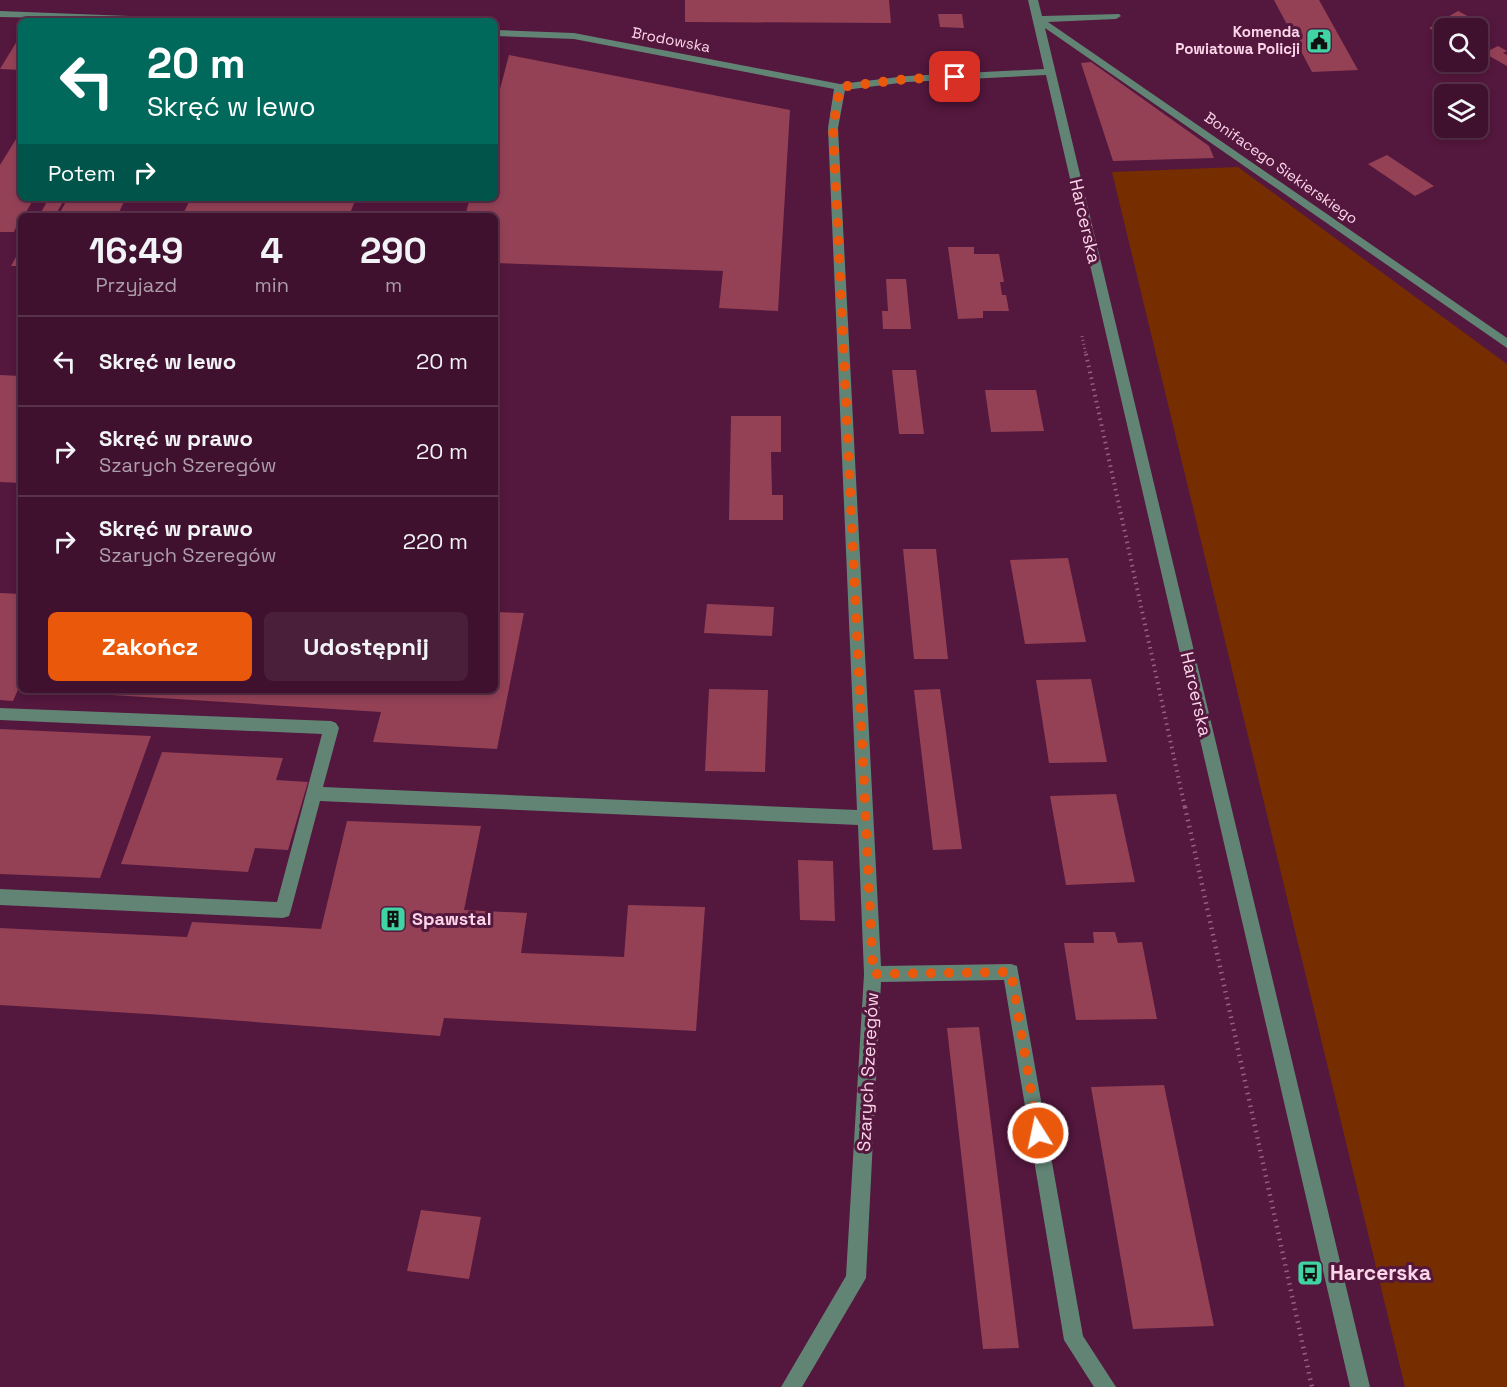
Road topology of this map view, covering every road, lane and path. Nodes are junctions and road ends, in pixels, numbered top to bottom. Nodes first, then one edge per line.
1 (1033, 0) edge
2 (0, 14) edge
3 (1116, 16) dead end
4 (104, 18) edge
5 (1038, 19) junction
6 (498, 33) edge
7 (1050, 72) junction
8 (840, 87) junction
9 (1082, 334) dead end
10 (1507, 344) edge
11 (0, 714) edge
12 (313, 794) junction
13 (867, 818) junction
14 (0, 897) edge
15 (873, 974) junction
16 (791, 1387) edge
17 (1106, 1387) edge
18 (1312, 1387) edge
19 (1360, 1387) edge

1 - 5 street, Harcerska
2 - 4 street
3 - 5 street
5 - 7 street, Harcerska
5 - 10 street, Bonifacego Siekierskiego
6 - 8 street, Brodowska
7 - 8 street
7 - 19 street, Harcerska
8 - 13 street, Szarych Szeregów
9 - 18 path
11 - 12 street
12 - 13 street
12 - 14 street
13 - 15 street, Szarych Szeregów
15 - 16 street, Szarych Szeregów
15 - 17 street

